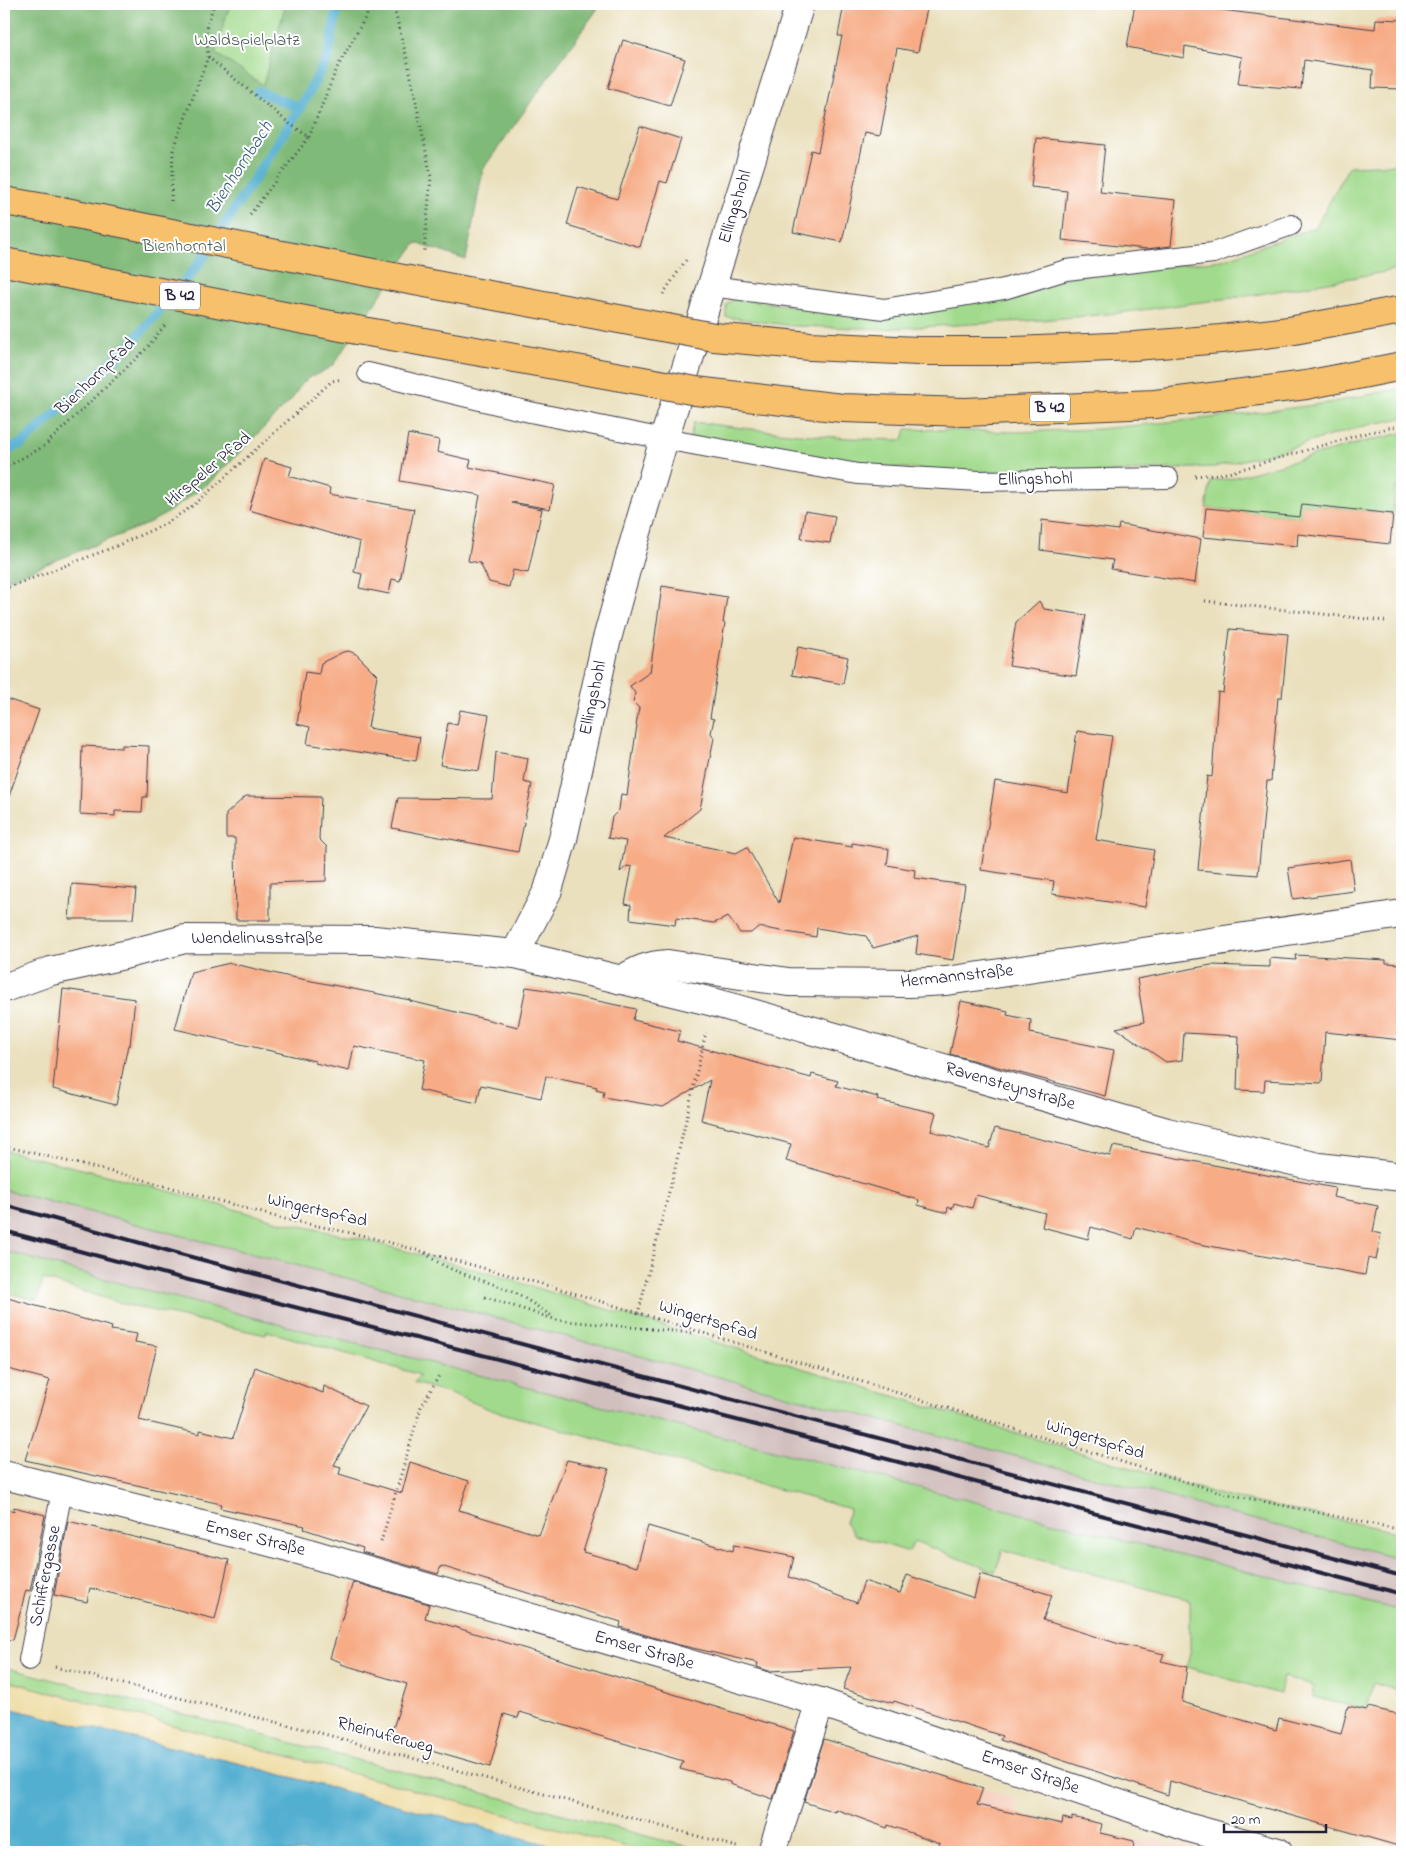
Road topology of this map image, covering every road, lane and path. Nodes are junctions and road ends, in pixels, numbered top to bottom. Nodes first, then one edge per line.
1 (214, 4) edge
2 (373, 4) edge
3 (393, 4) edge
4 (800, 4) edge
5 (208, 57) junction
6 (309, 137) junction
7 (4, 201) edge
8 (170, 209) dead end
9 (246, 220) dead end
10 (1291, 226) dead end
11 (688, 258) dead end
12 (423, 259) dead end
13 (4, 262) edge
14 (711, 286) junction
15 (658, 301) dead end
16 (1402, 310) edge
17 (170, 318) dead end
18 (1402, 366) edge
19 (368, 373) dead end
20 (332, 381) dead end
21 (1402, 425) edge
22 (664, 439) junction
23 (4, 468) edge
24 (1168, 478) joint
25 (4, 588) edge
26 (1205, 601) dead end
27 (1385, 621) dead end
28 (1402, 914) edge
29 (515, 954) junction
30 (621, 980) junction
31 (4, 988) edge
32 (713, 1002) junction
33 (4, 1146) edge
34 (1402, 1178) edge
35 (423, 1251) junction
36 (486, 1297) dead end
37 (638, 1314) junction
38 (557, 1320) junction
39 (701, 1333) junction
40 (440, 1374) dead end
41 (4, 1475) edge
42 (62, 1491) junction
43 (1402, 1530) edge
44 (372, 1572) junction
45 (29, 1660) joint
46 (820, 1702) junction
47 (760, 1851) edge
48 (1278, 1852) edge

1 - 5 path
2 - 6 path
3 - 12 path
4 - 14 street, Ellingshohl
5 - 6 path
5 - 8 path
6 - 9 path
7 - 16 highway, bridge
10 - 14 lane
11 - 15 path
13 - 18 highway, B 42, bridge
14 - 22 street, Ellingshohl
17 - 23 path, Bienhornpfad
19 - 22 lane, Ellingshohl
20 - 25 path, Hirspeler Pfad
21 - 24 path
22 - 24 lane, Ellingshohl
22 - 29 street, Ellingshohl
26 - 27 path
28 - 30 street, Hermannstraße
29 - 30 street
29 - 31 street, Wendelinusstraße
30 - 32 street, Ravensteynstraße
32 - 34 street, Ravensteynstraße
32 - 37 path
33 - 35 path, Wingertspfad
35 - 37 path, Wingertspfad
35 - 38 path
36 - 38 path
37 - 39 path, Wingertspfad
38 - 39 path
39 - 43 path, Wingertspfad
40 - 44 path
41 - 42 street, Emser Straße
42 - 44 street, Emser Straße
42 - 45 lane, Schiffergasse
44 - 46 street, Emser Straße
45 - 47 path, Rheinuferweg
46 - 47 street
46 - 48 street, Emser Straße

